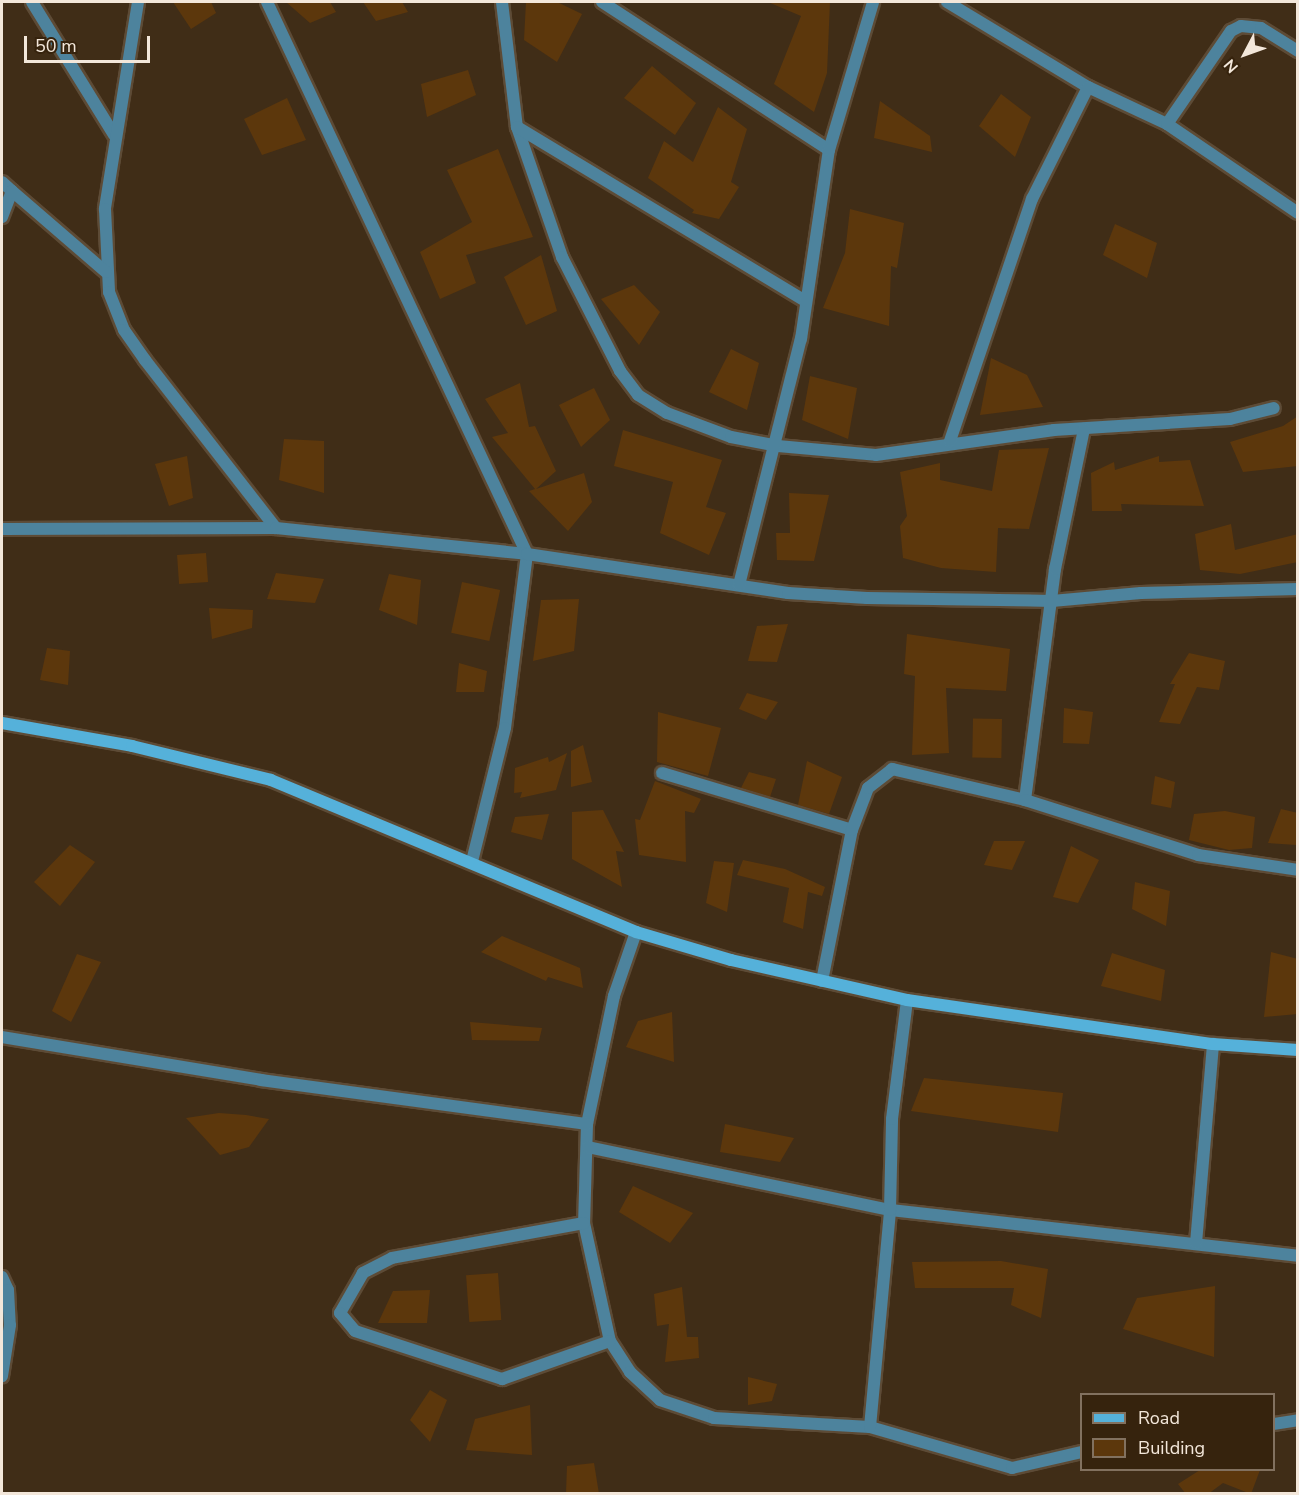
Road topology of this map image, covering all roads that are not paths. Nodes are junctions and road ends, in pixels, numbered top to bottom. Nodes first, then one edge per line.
1 (32, 2) edge
2 (138, 2) edge
3 (267, 2) edge
4 (502, 2) edge
5 (602, 2) edge
6 (873, 2) edge
7 (947, 2) edge
8 (1298, 51) edge
9 (1088, 87) junction
10 (1167, 124) junction
11 (517, 127) junction
12 (114, 135) junction
13 (829, 150) junction
14 (2, 182) edge
15 (12, 191) junction
16 (1298, 213) edge
17 (2, 217) edge
18 (106, 272) junction
19 (805, 301) junction
20 (1274, 408) dead end
21 (1084, 429) junction
22 (950, 441) junction
23 (778, 446) junction
24 (276, 528) junction
25 (2, 530) edge
26 (526, 554) junction
27 (739, 585) junction
28 (1298, 589) edge
29 (1052, 601) junction
30 (2, 723) edge
31 (662, 773) dead end
32 (1025, 800) junction
33 (852, 830) junction
34 (472, 861) junction
35 (1298, 870) edge
36 (636, 932) junction
37 (822, 981) junction
38 (907, 1000) junction
39 (2, 1037) edge
40 (1214, 1044) junction
41 (1298, 1050) edge
42 (586, 1124) junction
43 (588, 1147) junction
44 (890, 1210) junction
45 (584, 1223) junction
46 (1196, 1243) junction
47 (1298, 1256) edge
48 (2, 1277) edge
49 (610, 1341) junction
50 (2, 1376) edge
51 (1298, 1420) edge
52 (1275, 1424) edge
53 (870, 1427) junction
54 (1080, 1452) edge

1 - 12 street
2 - 12 street
3 - 26 street
4 - 11 street
5 - 13 street
6 - 13 street
7 - 9 street
8 - 10 street
9 - 10 street
9 - 22 street
10 - 16 street
11 - 19 street
11 - 23 street
12 - 18 street
13 - 19 street
14 - 15 street
15 - 17 street
15 - 18 street
18 - 24 street
19 - 23 street
20 - 21 street
21 - 22 street
21 - 29 street
22 - 23 street
23 - 27 street
24 - 25 street
24 - 26 street
26 - 27 street
26 - 34 street
27 - 29 street
28 - 29 street
29 - 32 street
30 - 34 main road
31 - 33 street
32 - 33 street
32 - 35 street
33 - 37 street
34 - 36 main road
36 - 37 main road
36 - 42 street
37 - 38 main road
38 - 40 main road
38 - 44 street
39 - 42 street
40 - 41 main road
40 - 46 street
42 - 43 street
43 - 44 street
43 - 45 street
44 - 46 street
44 - 53 street
45 - 49 street
45 - 49 street
46 - 47 street
48 - 50 street
49 - 53 street
51 - 52 street
53 - 54 street

